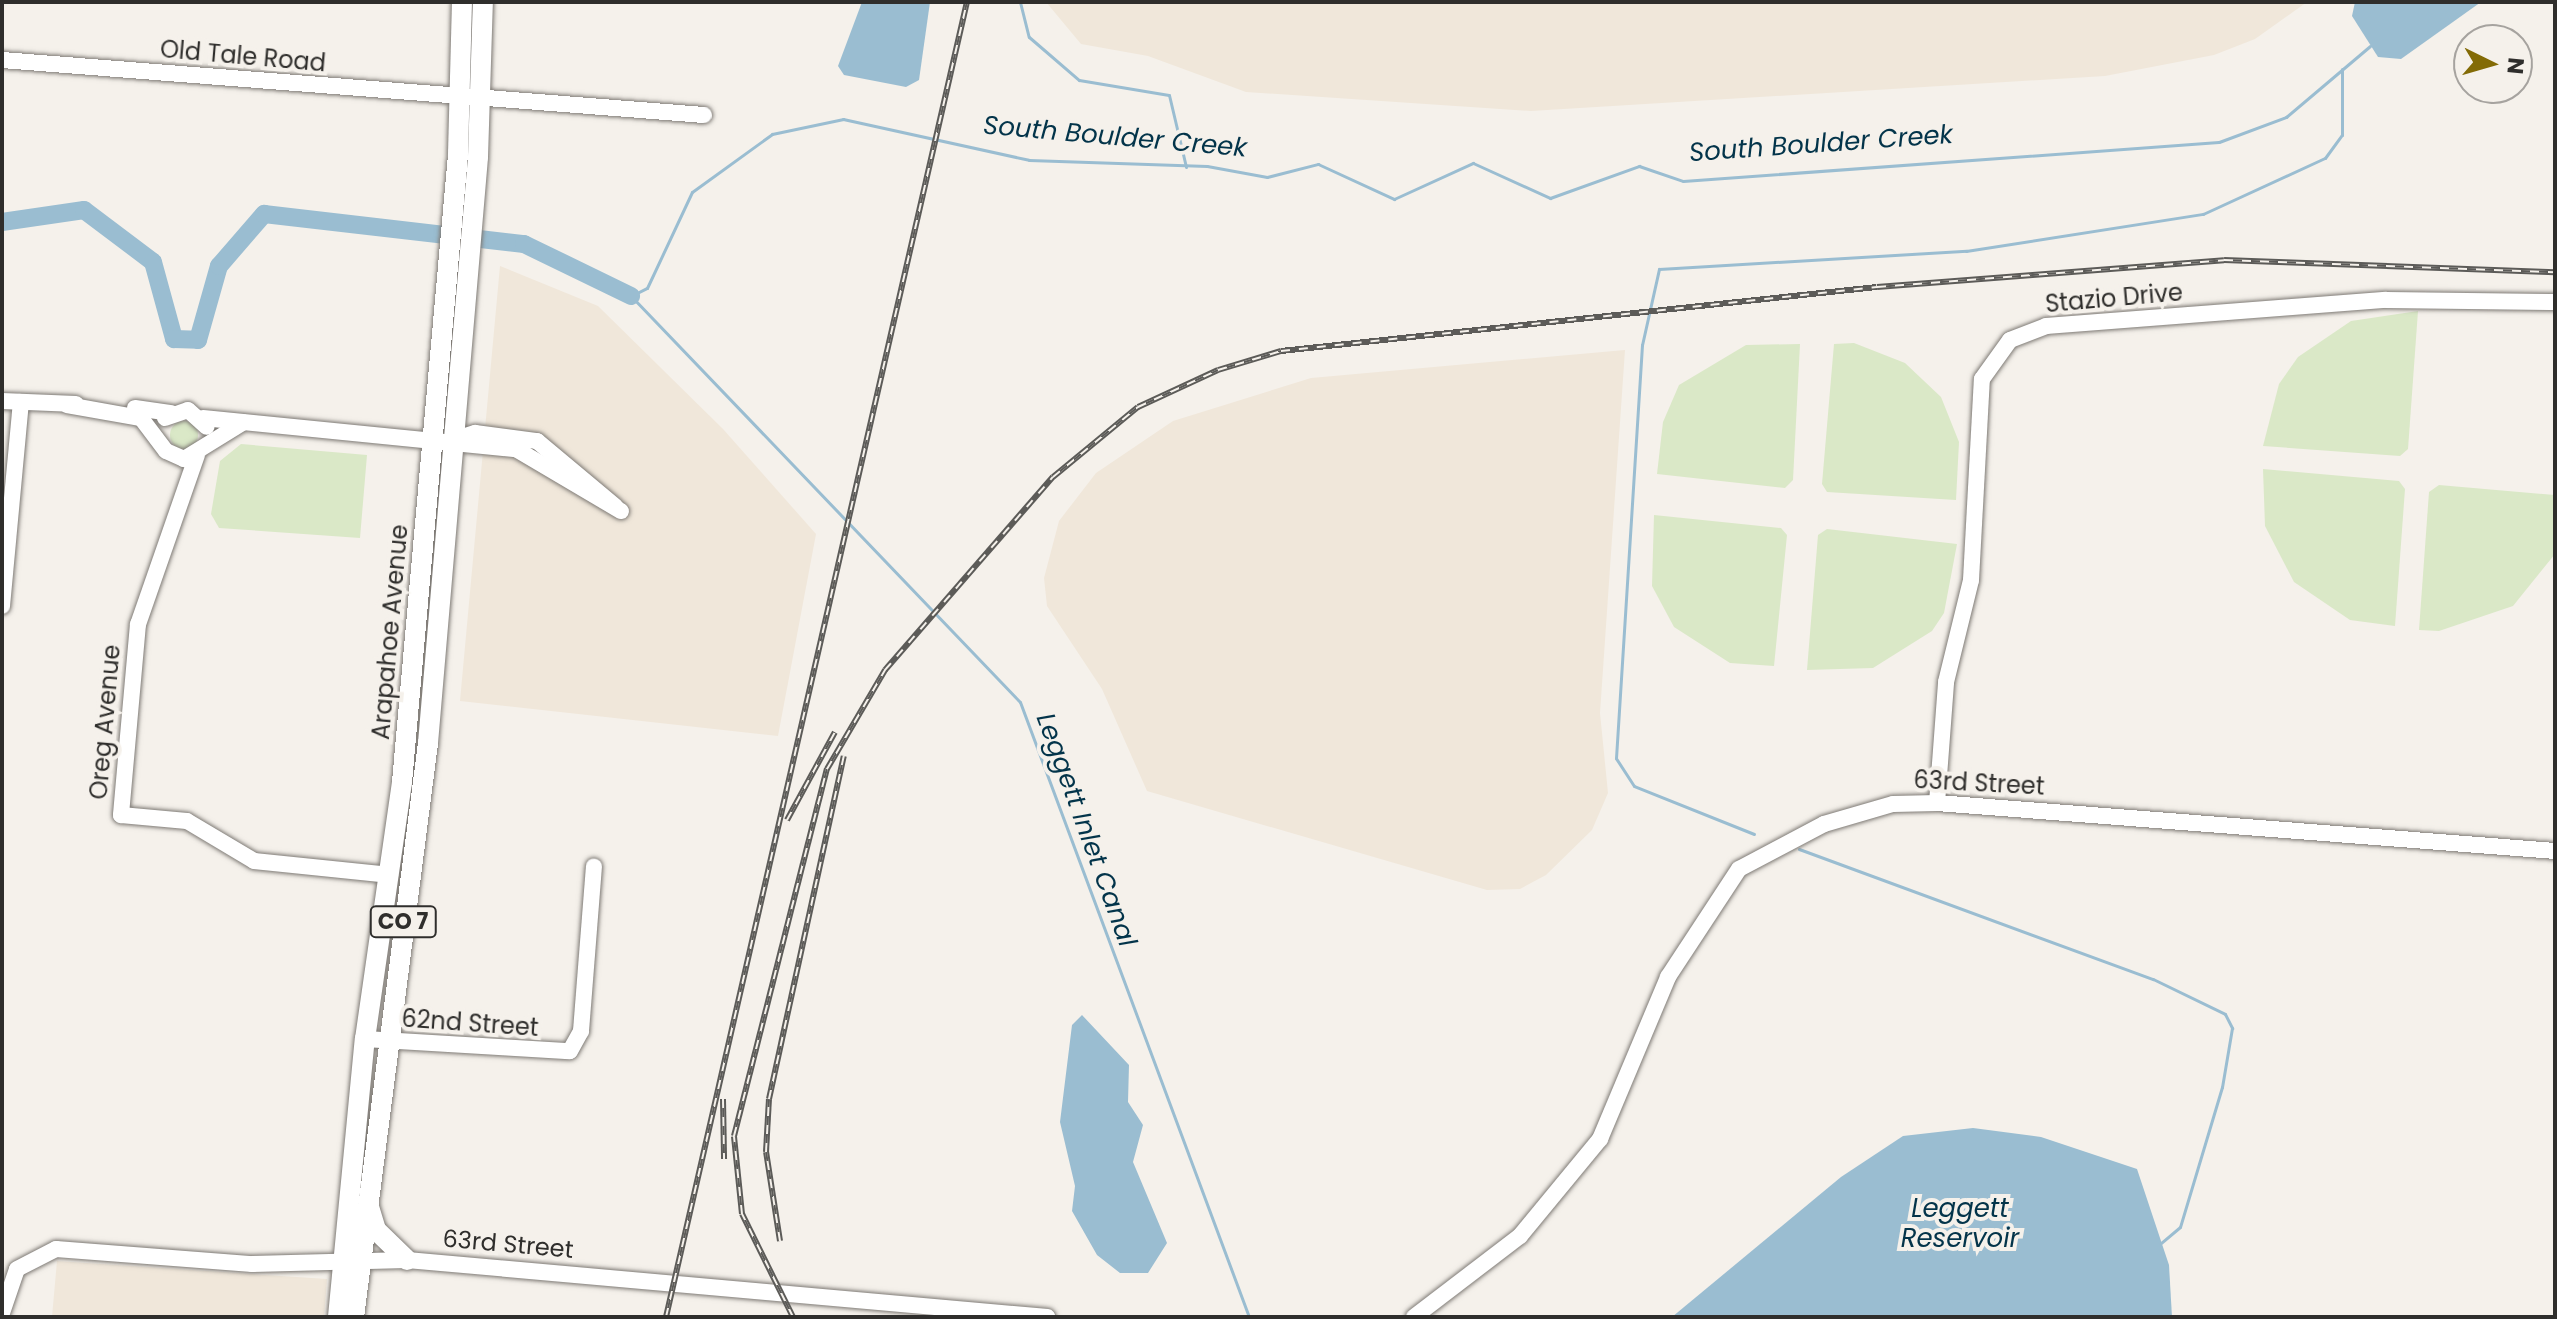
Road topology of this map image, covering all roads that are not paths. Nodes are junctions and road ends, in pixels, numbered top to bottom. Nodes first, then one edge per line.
1 (462, 2) edge
2 (483, 2) edge
3 (2, 60) edge
4 (471, 96) junction
5 (704, 115) dead end
6 (464, 206) junction
7 (2555, 302) edge
8 (2, 401) edge
9 (21, 402) junction
10 (67, 405) junction
11 (172, 413) junction
12 (203, 418) junction
13 (248, 420) junction
14 (433, 438) junction
15 (160, 439) junction
16 (454, 439) junction
17 (202, 449) junction
18 (171, 455) junction
19 (184, 506) junction
20 (2, 606) edge
21 (1937, 803) junction
22 (2555, 851) edge
23 (594, 867) dead end
24 (390, 875) junction
25 (375, 1040) junction
26 (368, 1204) junction
27 (407, 1260) junction
28 (352, 1264) junction
29 (2, 1313) edge
30 (338, 1317) edge
31 (354, 1317) edge
32 (1047, 1317) edge
33 (1414, 1317) edge

1 - 4 main road, Arapahoe Avenue / CO 7
2 - 4 main road, Arapahoe Avenue / CO 7
3 - 4 street, Old Tale Road
4 - 5 street, Old Tale Road
4 - 6 main road, Arapahoe Avenue / CO 7
6 - 14 main road, Arapahoe Avenue / CO 7
6 - 16 main road, Arapahoe Avenue / CO 7
7 - 21 street, Stazio Drive
8 - 9 street
9 - 10 street
9 - 20 street
10 - 11 street
10 - 15 street
11 - 12 street
11 - 15 street
12 - 13 street
12 - 17 street
13 - 14 street
13 - 17 street
14 - 16 street
14 - 24 main road, Arapahoe Avenue / CO 7
15 - 18 street
16 - 16 street
16 - 25 main road, Arapahoe Avenue / CO 7
17 - 18 street
17 - 19 street
18 - 19 street
19 - 24 street, Oreg Avenue
21 - 22 street, 63rd Street
21 - 33 street, 63rd Street
23 - 25 street, 62nd Street
24 - 25 main road, Arapahoe Avenue / CO 7
25 - 26 main road, Arapahoe Avenue / CO 7
25 - 28 main road, Arapahoe Avenue / CO 7
26 - 27 main road
26 - 28 main road, Arapahoe Avenue / CO 7
27 - 28 street, 63rd Street
27 - 32 street, 63rd Street
28 - 29 street, 63rd Street
28 - 30 main road, CO 7
28 - 31 main road, CO 7

